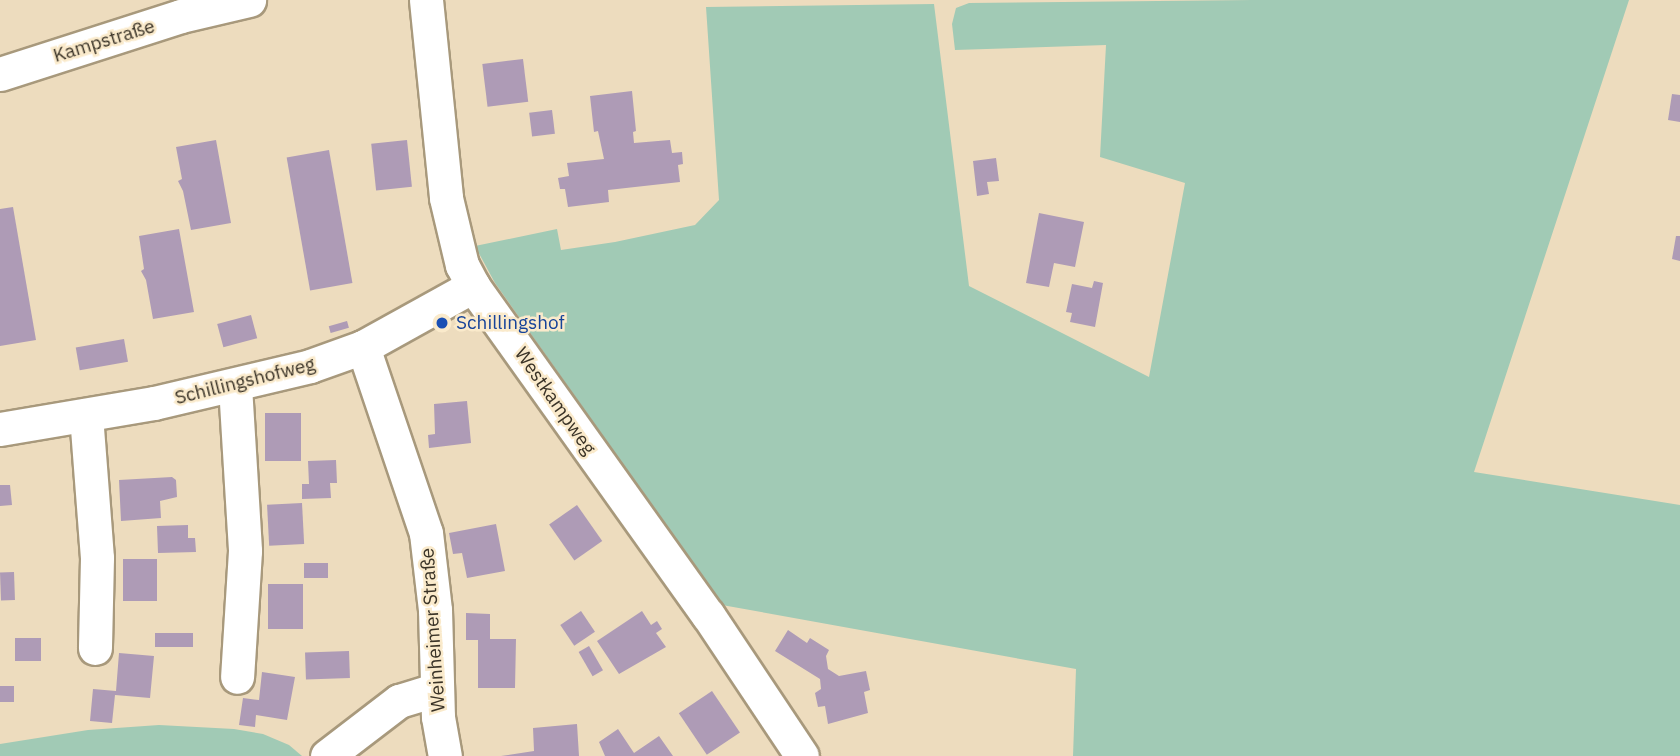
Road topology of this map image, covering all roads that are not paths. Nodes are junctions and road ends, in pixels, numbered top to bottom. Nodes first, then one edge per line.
1 (249, 0) edge
2 (426, 0) edge
3 (0, 74) edge
4 (473, 286) junction
5 (363, 346) junction
6 (235, 386) junction
7 (86, 415) junction
8 (0, 429) edge
9 (95, 648) dead end
10 (237, 677) dead end
11 (436, 690) junction
12 (327, 756) edge
13 (445, 756) edge
14 (802, 756) edge

1 - 3 street, Kampstraße
2 - 4 street, Westkampweg
4 - 5 street, Schillingshofweg
4 - 14 street, Westkampweg
5 - 6 street, Schillingshofweg
5 - 11 street, Weinheimer Straße
6 - 7 street, Schillingshofweg
6 - 10 street
7 - 8 street, Schillingshofweg
7 - 9 street
11 - 12 street
11 - 13 street, Weinheimer Straße

